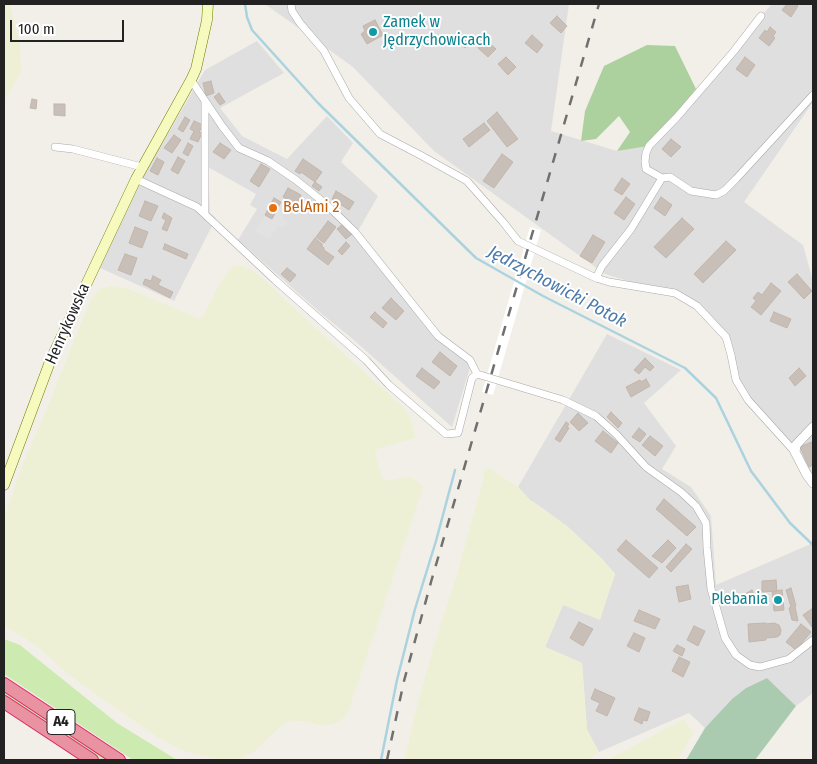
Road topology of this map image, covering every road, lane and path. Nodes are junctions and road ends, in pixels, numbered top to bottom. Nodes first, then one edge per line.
1 (208, 4) edge
2 (291, 4) edge
3 (761, 16) dead end
4 (192, 80) junction
5 (813, 95) edge
6 (205, 101) junction
7 (55, 147) dead end
8 (142, 167) junction
9 (662, 178) junction
10 (136, 179) junction
11 (205, 214) junction
12 (596, 278) junction
13 (477, 374) junction
14 (813, 428) edge
15 (795, 452) junction
16 (813, 483) edge
17 (4, 485) edge
18 (813, 640) edge
19 (4, 684) edge
20 (4, 702) edge
21 (92, 760) edge
22 (119, 760) edge

1 - 4 main road, Henrykowska
2 - 12 street
3 - 9 street
4 - 6 street
4 - 8 main road, Henrykowska
5 - 9 street
6 - 11 street
6 - 13 street
7 - 8 street
8 - 10 main road, Henrykowska
9 - 12 street
10 - 11 street
10 - 17 main road, Henrykowska
11 - 13 street
12 - 15 street
13 - 18 street
14 - 15 street
15 - 16 street
19 - 22 highway, A4
20 - 21 highway, A4

